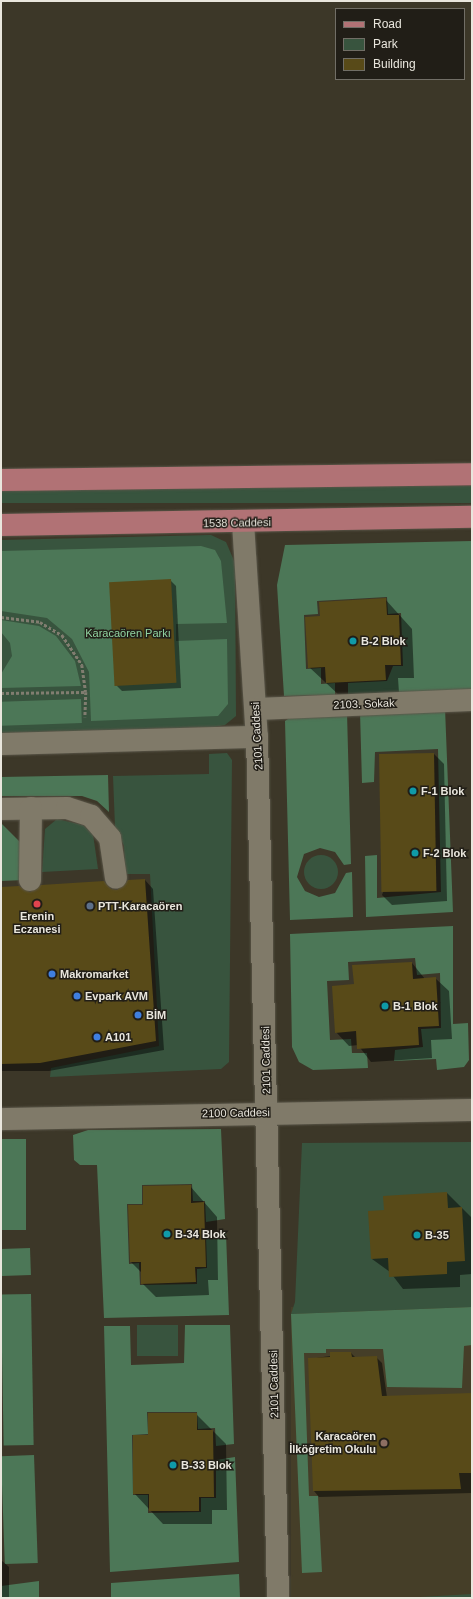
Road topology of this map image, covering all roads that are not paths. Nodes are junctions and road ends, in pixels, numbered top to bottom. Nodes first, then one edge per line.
1 (472, 474) edge
2 (1, 480) edge
3 (472, 517) edge
4 (242, 523) junction
5 (1, 525) edge
6 (472, 700) edge
7 (256, 709) junction
8 (257, 737) junction
9 (1, 744) edge
10 (31, 808) junction
11 (1, 809) edge
12 (116, 878) dead end
13 (30, 880) dead end
14 (472, 1110) edge
15 (267, 1112) junction
16 (1, 1119) edge
17 (278, 1598) edge

1 - 2 main road
3 - 4 main road, 1538 Caddesi
4 - 5 main road, 1538 Caddesi
4 - 7 street, 2101 Caddesi
6 - 7 street, 2103. Sokak
7 - 8 street, 2101 Caddesi
8 - 9 street
8 - 15 street, 2101 Caddesi
10 - 11 street
10 - 12 street
10 - 13 street
14 - 15 street, 2100 Caddesi
15 - 16 street, 2100 Caddesi
15 - 17 street, 2101 Caddesi

